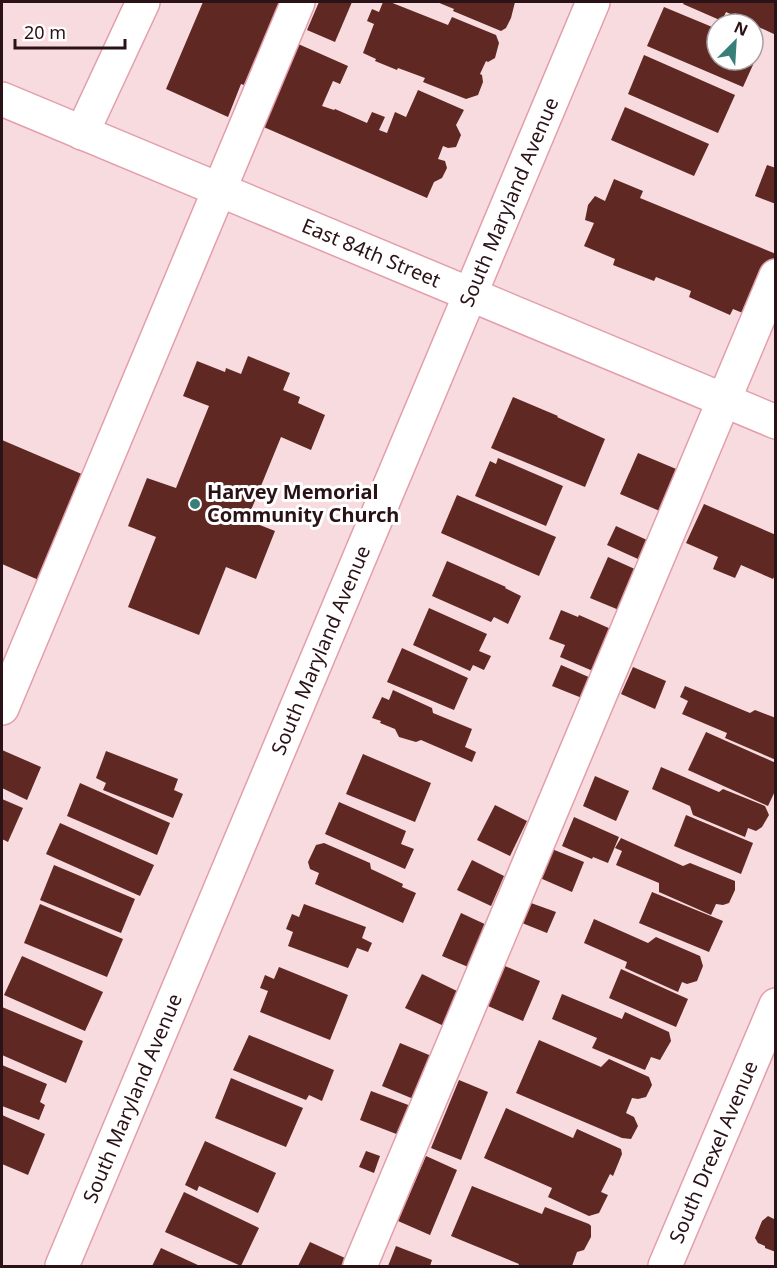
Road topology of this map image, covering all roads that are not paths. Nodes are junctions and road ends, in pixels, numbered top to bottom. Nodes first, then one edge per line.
1 (143, 2) edge
2 (298, 2) edge
3 (593, 2) edge
4 (2, 99) edge
5 (82, 133) junction
6 (219, 190) junction
7 (776, 276) edge
8 (470, 294) junction
9 (723, 401) junction
10 (776, 422) edge
11 (2, 708) edge
12 (776, 1005) edge
13 (62, 1266) edge
14 (360, 1266) edge
15 (666, 1266) edge

1 - 5 street
2 - 6 street
3 - 8 street, South Maryland Avenue
4 - 5 street, East 84th Street
5 - 6 street, East 84th Street
6 - 8 street, East 84th Street
6 - 11 street
7 - 9 street
8 - 9 street, East 84th Street
8 - 13 street, South Maryland Avenue
9 - 10 street, East 84th Street
9 - 14 street
12 - 15 street, South Drexel Avenue

